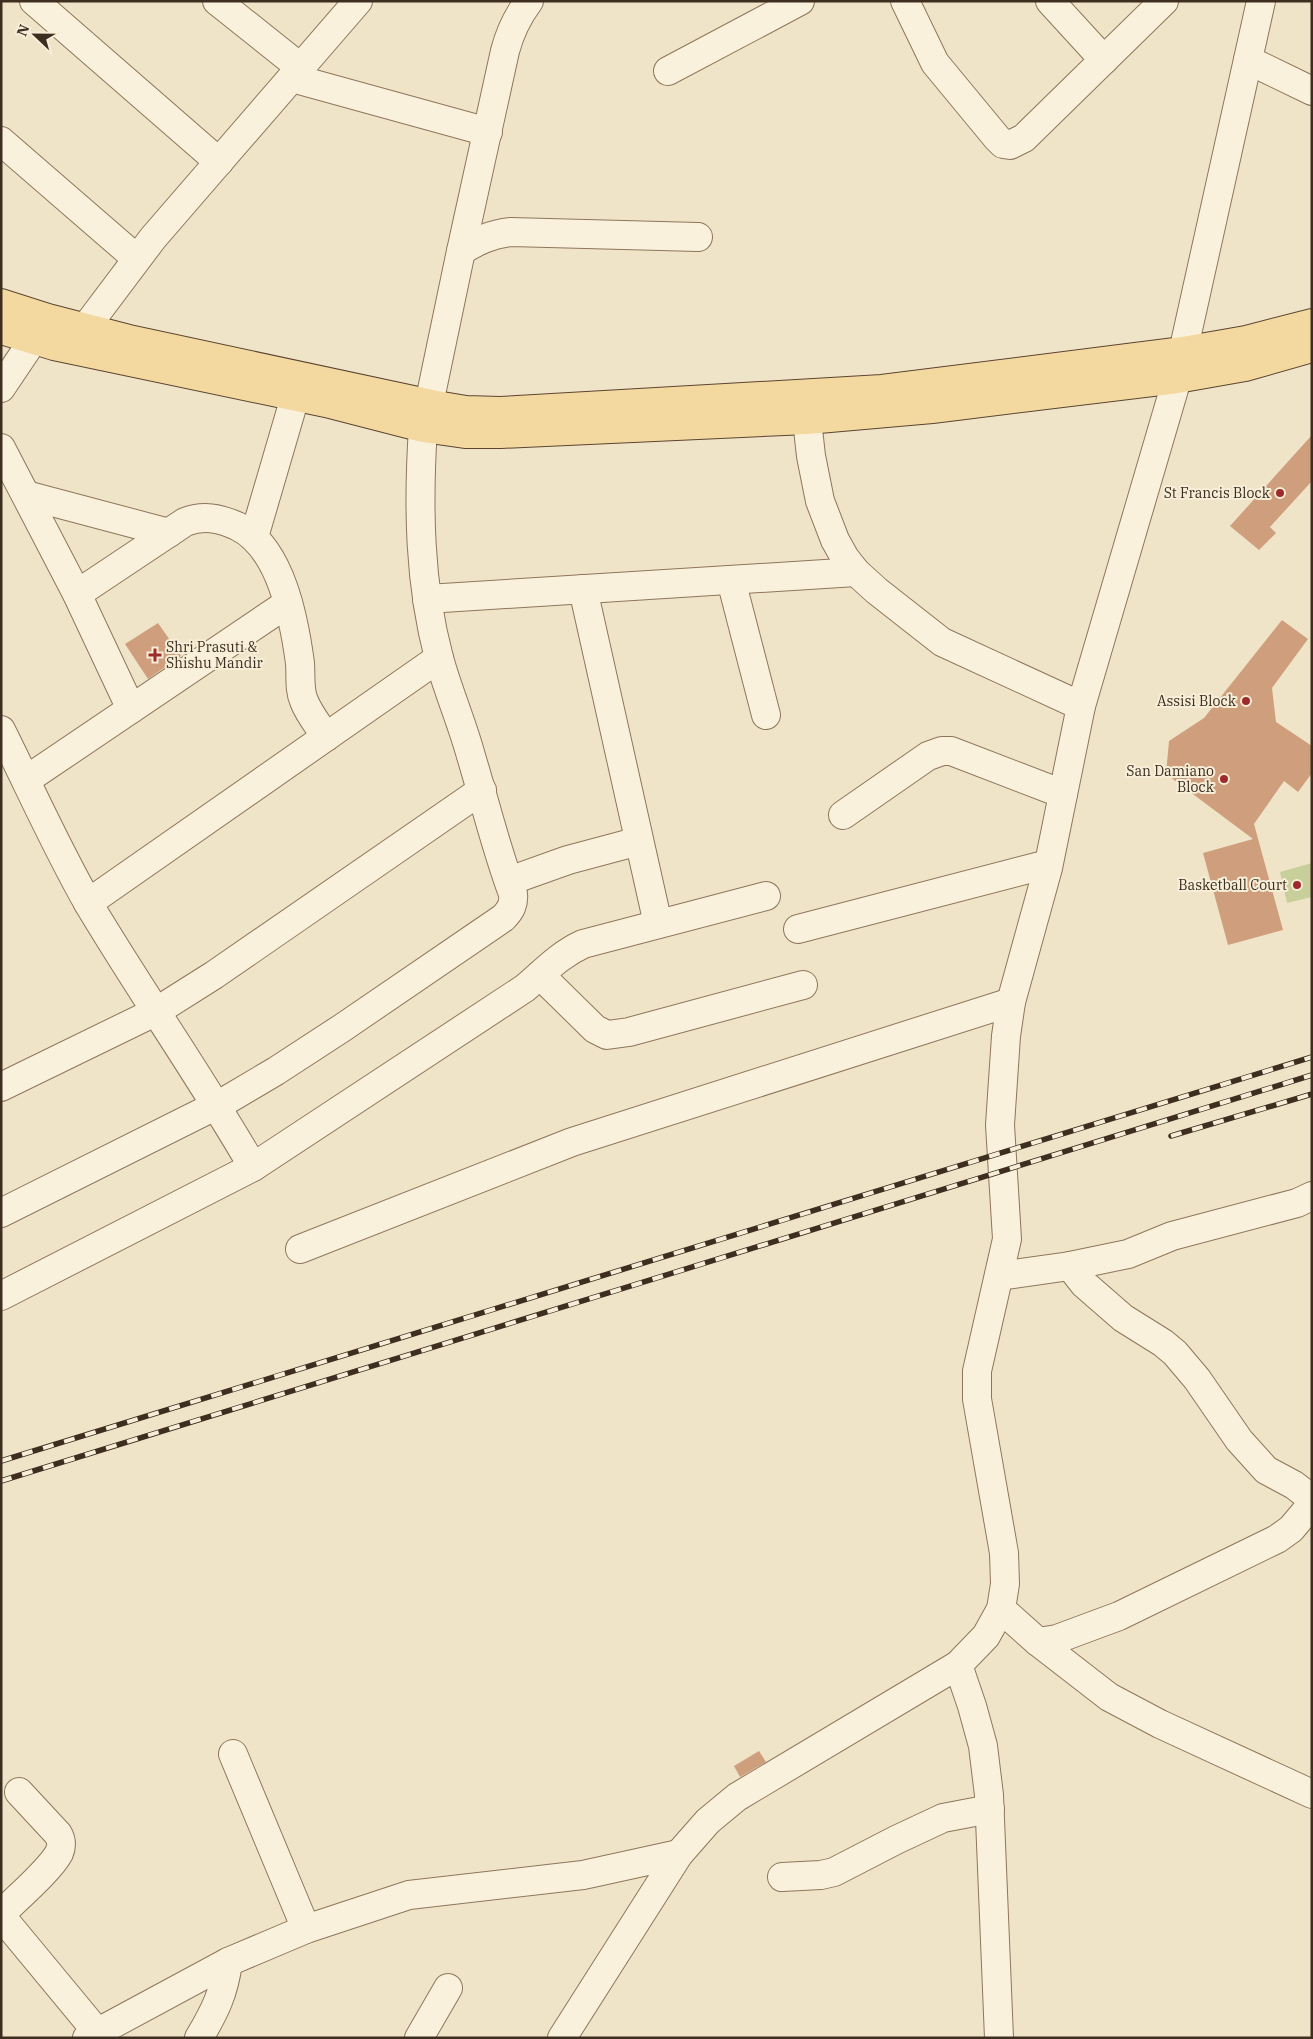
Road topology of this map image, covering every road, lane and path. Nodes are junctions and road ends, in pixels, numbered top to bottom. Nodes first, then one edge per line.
1 (34, 1) edge
2 (217, 1) edge
3 (358, 1) edge
4 (529, 1) edge
5 (800, 1) edge
6 (905, 1) edge
7 (1050, 1) edge
8 (1164, 1) edge
9 (1261, 1) edge
10 (1104, 60) junction
11 (1248, 60) junction
12 (668, 71) dead end
13 (296, 73) junction
14 (1312, 91) edge
15 (488, 132) junction
16 (1, 141) edge
17 (219, 162) junction
18 (698, 237) dead end
19 (460, 251) junction
20 (136, 258) junction
21 (1, 303) edge
22 (1312, 323) edge
23 (41, 328) junction
24 (1, 330) edge
25 (79, 339) junction
26 (1312, 348) edge
27 (1183, 351) junction
28 (1177, 379) junction
29 (1, 388) edge
30 (295, 397) junction
31 (426, 416) junction
32 (807, 420) junction
33 (1, 448) edge
34 (26, 495) junction
35 (169, 533) junction
36 (254, 537) junction
37 (856, 572) junction
38 (731, 580) junction
39 (582, 589) junction
40 (78, 594) junction
41 (427, 599) junction
42 (288, 603) junction
43 (439, 658) junction
44 (1081, 706) junction
45 (132, 709) junction
46 (766, 715) dead end
47 (1, 730) edge
48 (326, 737) junction
49 (26, 780) junction
50 (482, 790) junction
51 (1063, 794) junction
52 (843, 815) dead end
53 (639, 841) junction
54 (1048, 864) junction
55 (509, 881) junction
56 (766, 896) dead end
57 (88, 903) junction
58 (658, 924) junction
59 (798, 929) dead end
60 (540, 975) junction
61 (803, 985) dead end
62 (1011, 1002) junction
63 (157, 1012) junction
64 (1, 1087) edge
65 (218, 1106) junction
66 (253, 1167) junction
67 (1312, 1196) edge
68 (1, 1213) edge
69 (300, 1249) dead end
70 (1070, 1266) junction
71 (999, 1276) junction
72 (1, 1296) edge
73 (1308, 1513) edge
74 (1001, 1609) junction
75 (1038, 1642) junction
76 (958, 1665) junction
77 (233, 1754) dead end
78 (19, 1792) dead end
79 (1312, 1794) edge
80 (990, 1809) junction
81 (679, 1854) junction
82 (782, 1877) dead end
83 (1, 1915) edge
84 (306, 1929) junction
85 (228, 1962) junction
86 (448, 1988) dead end
87 (92, 2035) edge
88 (199, 2038) edge
89 (419, 2038) edge
90 (562, 2038) edge
91 (999, 2038) edge

1 - 17 street
2 - 13 street
3 - 13 street
4 - 15 street
5 - 12 street
6 - 10 street
7 - 10 street
8 - 10 street
9 - 11 street
11 - 14 street
11 - 27 street
13 - 15 street
13 - 17 street
15 - 19 street
16 - 20 street
17 - 20 street
18 - 19 street
19 - 31 street
20 - 25 street
21 - 23 main road
22 - 27 main road
23 - 24 main road
23 - 25 main road
23 - 29 street
25 - 30 main road
25 - 31 main road
26 - 28 main road
27 - 28 street
27 - 31 main road
28 - 32 main road
28 - 44 street
30 - 31 main road
30 - 36 street
31 - 32 main road
31 - 41 street
32 - 37 street
33 - 34 street
34 - 35 street
34 - 40 street
35 - 36 street
35 - 40 street
36 - 42 street
37 - 38 street
37 - 44 street
38 - 39 street
38 - 46 street
39 - 41 street
39 - 53 street
40 - 45 street
41 - 43 street
42 - 45 street
42 - 48 street
43 - 48 street
43 - 50 street
44 - 51 street
45 - 49 street
47 - 49 street
48 - 57 street
49 - 57 street
50 - 55 street
50 - 63 street
51 - 52 street
51 - 54 street
53 - 55 street
53 - 58 street
54 - 59 street
54 - 62 street
55 - 65 street
56 - 58 street
57 - 63 street
58 - 60 street
60 - 61 street
60 - 66 street
62 - 69 street
62 - 71 street
63 - 64 street
63 - 65 street
65 - 66 street
65 - 68 street
66 - 72 street
67 - 70 street
70 - 71 street
70 - 73 street
71 - 74 street
73 - 75 street
74 - 75 street
74 - 76 street
75 - 79 street
76 - 80 street
76 - 81 street
77 - 84 street
78 - 83 street
80 - 82 street
80 - 91 street
81 - 84 street
81 - 90 street
83 - 87 street
84 - 85 street
85 - 87 street
85 - 88 street
86 - 89 street

